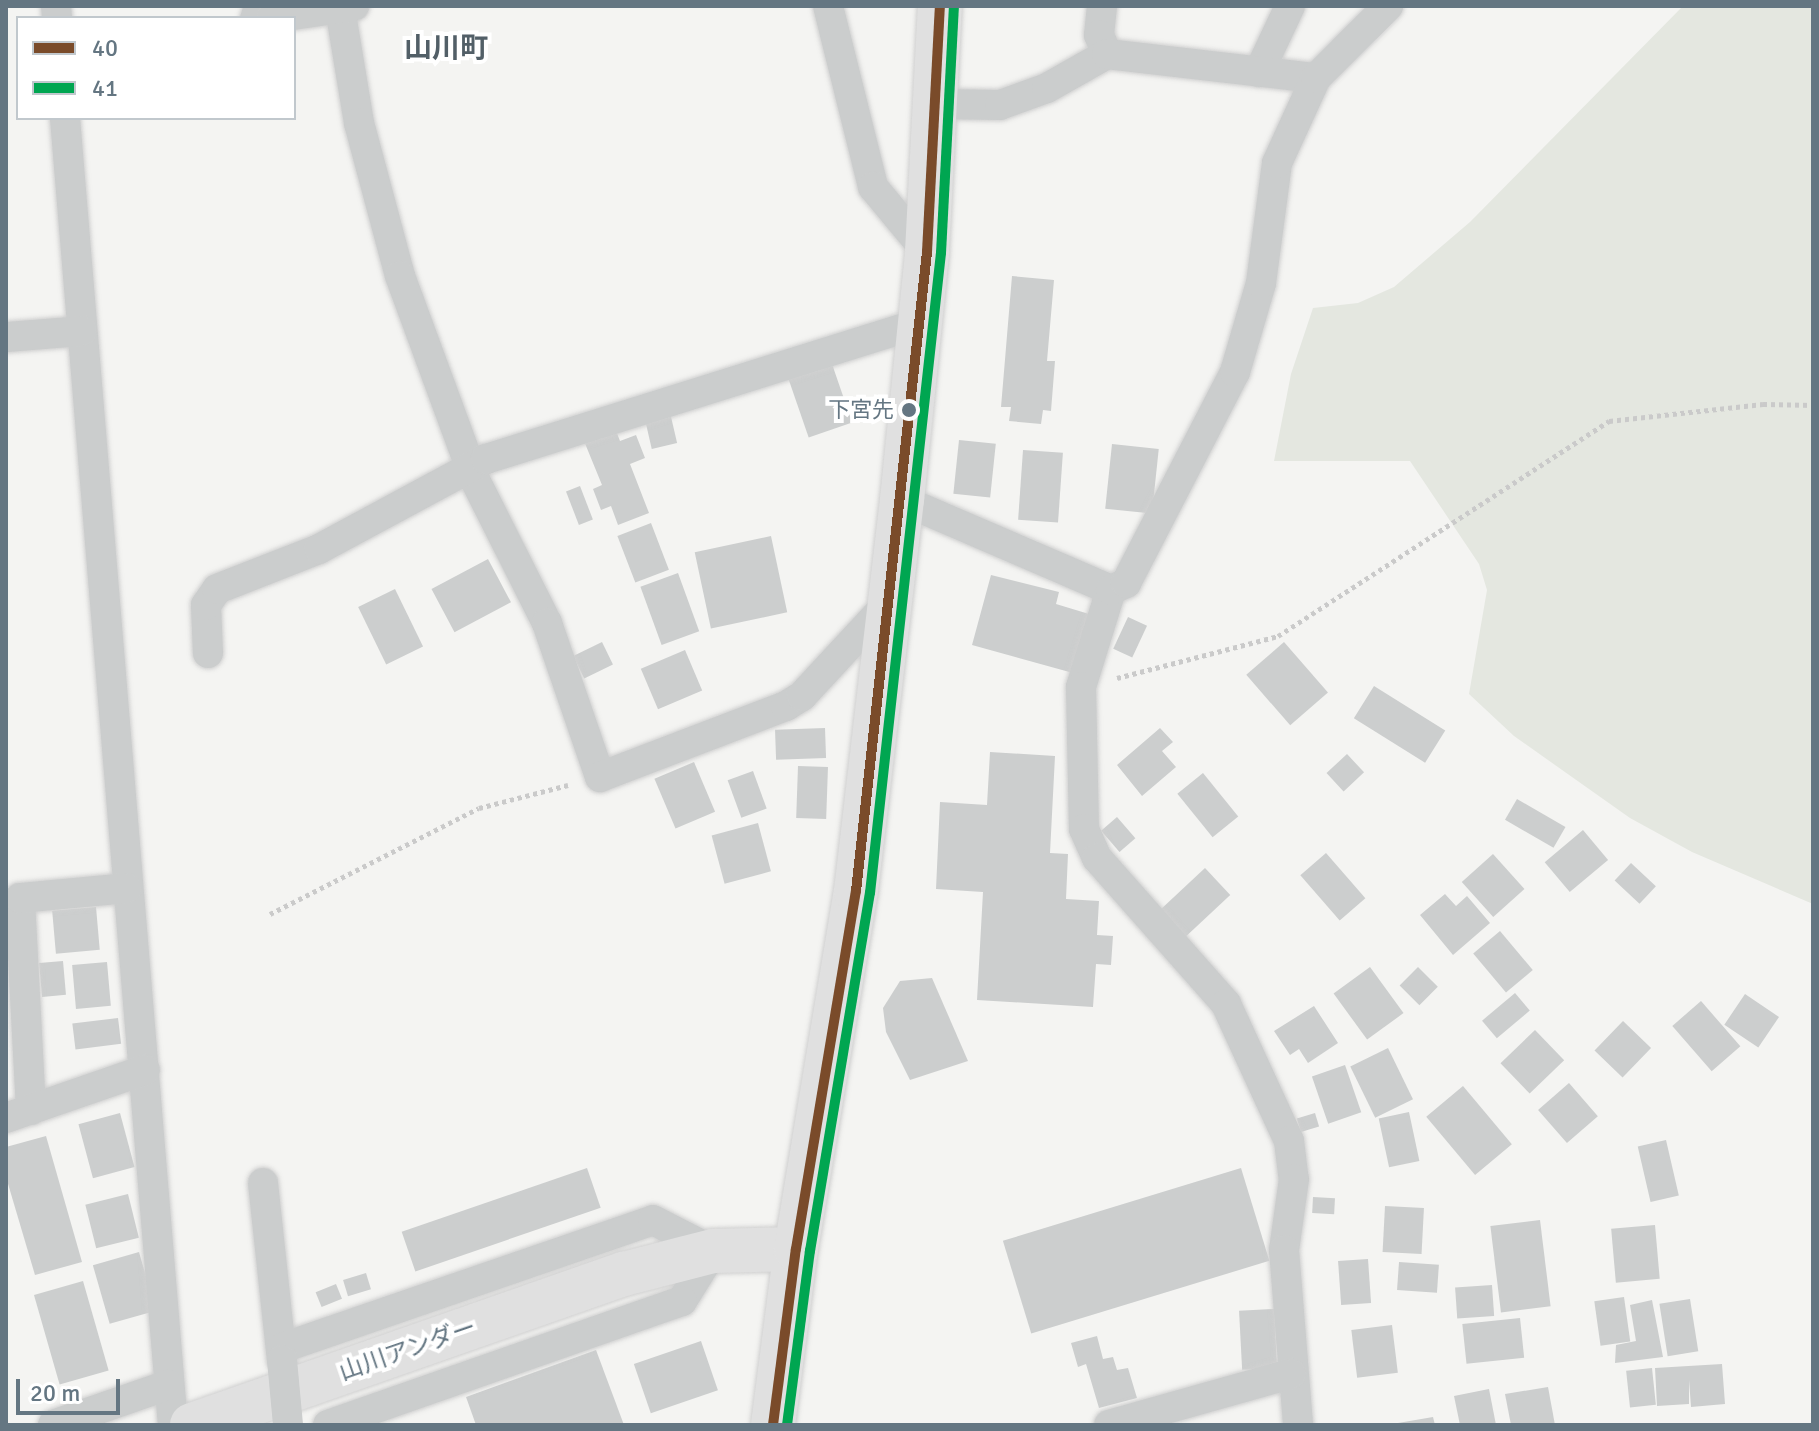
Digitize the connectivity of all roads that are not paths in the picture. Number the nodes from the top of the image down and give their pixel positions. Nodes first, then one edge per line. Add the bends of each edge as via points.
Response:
1 (828, 6) edge
2 (940, 6) edge
3 (1102, 6) edge
4 (1290, 6) edge
5 (1388, 6) edge
6 (347, 7) edge
7 (286, 16) edge
8 (1107, 54) junction
9 (1259, 72) junction
10 (1316, 78) junction
11 (938, 104) junction
12 (65, 120) edge
13 (927, 252) junction
14 (920, 323) junction
15 (82, 331) junction
16 (6, 337) edge
17 (471, 469) junction
18 (902, 500) junction
19 (1111, 590) junction
20 (890, 601) junction
21 (208, 653) dead end
22 (127, 888) junction
23 (145, 1070) junction
24 (19, 1114) edge
25 (263, 1183) dead end
26 (796, 1249) junction
27 (713, 1251) junction
28 (282, 1354) junction
29 (1291, 1374) junction
30 (175, 1408) edge
31 (53, 1425) edge
32 (288, 1425) edge
33 (328, 1425) edge
34 (773, 1425) edge
35 (1109, 1425) edge
36 (1298, 1425) edge

1 - 13 street via 873,187
2 - 11 main road
3 - 8 street via 1099,35
4 - 9 street
5 - 10 street
6 - 7 street
6 - 17 street via 359,123 400,276
8 - 9 street
8 - 11 street via 1047,88 1000,105
9 - 10 street
10 - 19 street via 1277,163 1261,283 1235,372 1126,583
11 - 13 main road
12 - 15 street
13 - 14 main road
14 - 17 street via 486,459
14 - 18 main road
15 - 16 street
15 - 22 street
17 - 20 street via 547,623 600,777 794,701
17 - 21 street via 319,549 217,589 206,605
18 - 19 street
18 - 20 main road
19 - 29 street via 1081,687 1084,829 1097,858 1226,1004 1289,1141 1294,1179 1284,1250
20 - 26 main road via 856,891
22 - 23 street
22 - 24 street via 20,898
23 - 24 street
23 - 30 street
25 - 28 street
26 - 27 main road, 山川アンダー
26 - 34 main road
27 - 28 street via 653,1220
27 - 30 main road, 山川アンダー
27 - 33 street via 682,1301
28 - 32 street, bridge
29 - 35 street
29 - 36 street
30 - 31 street

